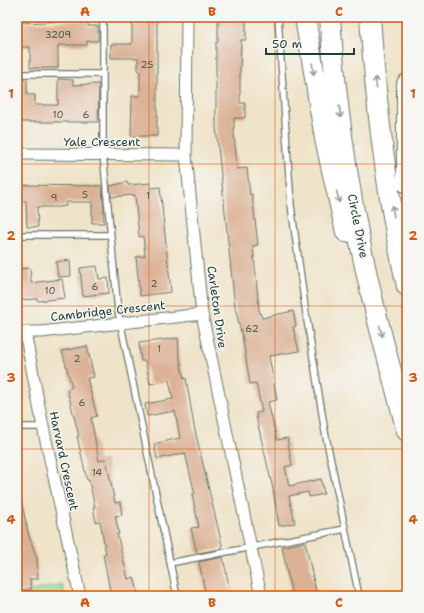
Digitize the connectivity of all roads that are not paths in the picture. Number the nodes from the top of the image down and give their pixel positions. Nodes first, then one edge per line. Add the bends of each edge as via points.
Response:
1 (103, 17) edge
2 (187, 17) edge
3 (278, 17) edge
4 (305, 17) edge
5 (330, 17) edge
6 (370, 17) edge
7 (17, 74) edge
8 (102, 74) junction
9 (407, 84) edge
10 (17, 154) edge
11 (103, 154) junction
12 (186, 155) junction
13 (407, 183) edge
14 (17, 235) edge
15 (111, 235) junction
16 (406, 276) edge
17 (371, 293) junction
18 (202, 314) junction
19 (120, 322) junction
20 (21, 332) edge
21 (17, 426) edge
22 (43, 426) junction
23 (407, 431) edge
24 (345, 529) junction
25 (251, 546) junction
26 (170, 563) junction
27 (80, 596) edge
28 (177, 596) edge
29 (261, 596) edge
30 (359, 596) edge

1 - 8 lane
2 - 12 street, Carleton Drive
3 - 24 lane via 291,205 325,432
4 -> 17 highway via 324,132 343,221 358,278
5 -> 17 highway, Circle Drive via 343,141
16 -> 6 highway via 386,166
7 - 8 lane
8 - 11 lane
9 - 13 highway
10 - 11 street, Yale Crescent
11 - 12 street, Yale Crescent
11 - 15 lane
12 - 18 street, Carleton Drive
14 - 15 lane
15 - 19 lane
17 -> 23 highway, Circle Drive
18 - 19 street, Cambridge Crescent
18 - 25 street, Carleton Drive
19 - 20 street, Cambridge Crescent
19 - 26 lane
20 - 22 street, Harvard Crescent
21 - 22 lane
22 - 27 street, Harvard Crescent
24 - 25 lane
24 - 30 lane
25 - 26 lane
25 - 29 street, Carleton Drive
26 - 28 lane

